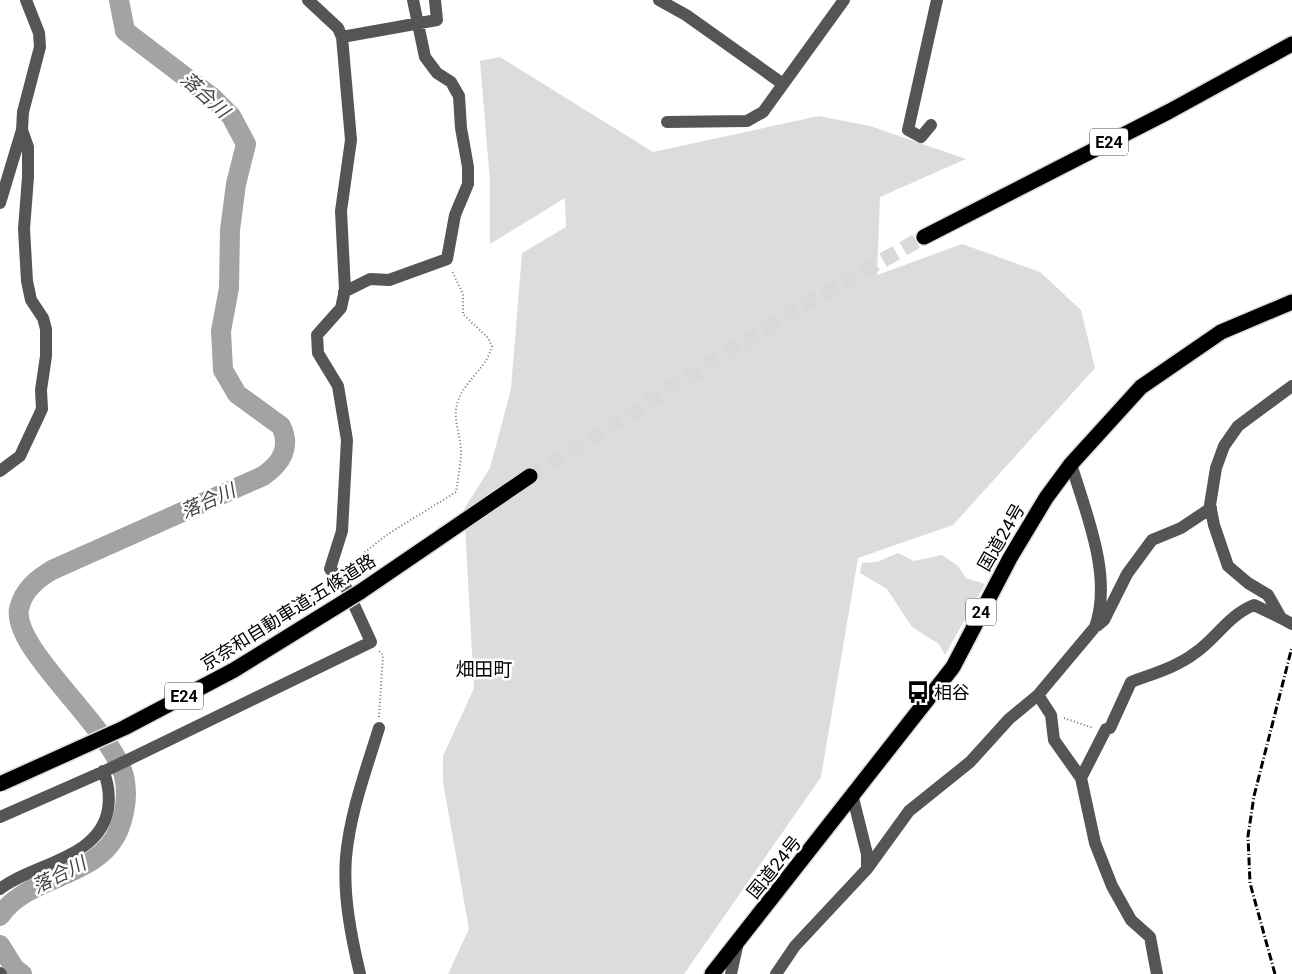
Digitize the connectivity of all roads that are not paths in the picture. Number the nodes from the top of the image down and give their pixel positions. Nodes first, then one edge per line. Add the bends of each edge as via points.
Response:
1 (26, 0) edge
2 (308, 0) edge
3 (413, 0) edge
4 (435, 0) edge
5 (659, 0) edge
6 (844, 0) edge
7 (937, 0) edge
8 (417, 23) junction
9 (342, 37) junction
10 (1292, 44) edge
11 (783, 84) junction
12 (667, 122) dead end
13 (931, 125) dead end
14 (22, 130) junction
15 (0, 203) edge
16 (924, 237) tunnel mouth
17 (344, 292) junction
18 (1292, 302) edge
19 (1292, 386) edge
20 (1071, 464) junction
21 (0, 472) edge
22 (530, 476) tunnel mouth
23 (1211, 508) junction
24 (1286, 621) edge
25 (1095, 627) junction
26 (1038, 695) junction
27 (379, 728) road end
28 (105, 771) junction
29 (1081, 778) junction
30 (0, 784) edge
31 (852, 798) junction
32 (0, 816) edge
33 (868, 869) junction
34 (0, 889) edge
35 (739, 941) junction
36 (360, 974) edge
37 (712, 974) edge
38 (731, 974) edge
39 (776, 974) edge
40 (1157, 974) edge

1 - 14 street via 39,33 40,47 23,112
2 - 9 street via 338,28
3 - 8 street
4 - 8 street via 437,20
5 - 11 street via 686,15
6 - 11 street
7 - 13 street via 908,130 921,138
8 - 9 street
8 - 17 street via 425,56 437,73 451,82 459,96 468,184 455,215 447,259 389,280 370,279
9 - 17 street via 351,140 341,211
10 - 16 highway, E24 via 1170,111
11 - 12 street via 763,112 747,121
14 - 15 street
14 - 21 street via 28,147 24,229 27,281 31,300 46,329 46,356 40,390 42,409 20,456
17 - 28 street via 341,308 317,336 318,353 338,386 347,440 342,531 330,569 342,580 371,642
18 - 20 highway, 国道24号 / 24 via 1221,332 1141,388
19 - 23 street via 1238,426 1224,446 1216,468
20 - 25 street via 1100,565 1100,615
20 - 31 highway, 国道24号 / 24 via 1010,558 953,667
22 - 30 highway, 京奈和自動車道;五條道路 / E24, bridge via 360,592 234,670 124,728
23 - 24 street via 1228,566 1268,595
23 - 25 street via 1181,528 1152,540 1127,574 1104,620
24 - 29 street via 1254,604 1238,612 1195,653 1132,682
25 - 26 street
26 - 29 street via 1051,715 1054,740
26 - 33 street via 1009,719 940,789 922,798 909,811
27 - 36 street via 353,812 346,858 349,927
28 - 32 street
28 - 34 street via 110,797 107,817 96,836 75,851 27,872
29 - 40 street via 1098,851 1131,920 1150,938
31 - 33 street
31 - 35 highway, 国道24号 / 24
33 - 39 street via 795,946
35 - 37 highway, 国道24号 / 24
35 - 38 street

